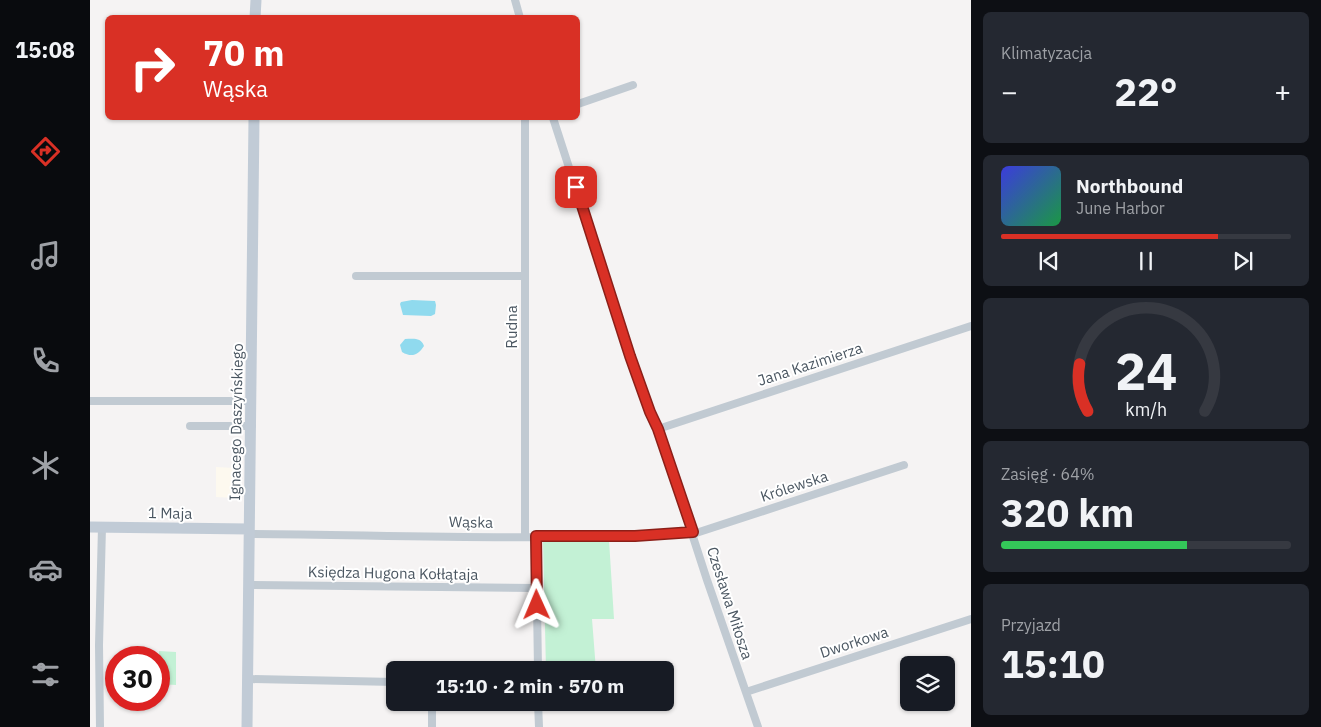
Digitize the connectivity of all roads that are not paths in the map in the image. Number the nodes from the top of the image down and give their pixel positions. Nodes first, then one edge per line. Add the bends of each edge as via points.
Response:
1 (256, 0) edge
2 (515, 0) edge
3 (256, 15) edge
4 (519, 15) edge
5 (633, 84) dead end
6 (580, 103) edge
7 (254, 120) edge
8 (525, 120) edge
9 (554, 120) edge
10 (356, 276) dead end
11 (525, 276) junction
12 (971, 326) edge
13 (90, 401) edge
14 (252, 401) junction
15 (190, 426) dead end
16 (252, 426) junction
17 (658, 429) junction
18 (904, 465) dead end
19 (96, 527) edge
20 (249, 531) junction
21 (693, 533) junction
22 (525, 536) junction
23 (536, 536) junction
24 (248, 586) junction
25 (537, 588) junction
26 (971, 619) edge
27 (538, 661) edge
28 (248, 679) junction
29 (386, 682) edge
30 (746, 692) junction
31 (432, 711) edge
32 (538, 711) edge
33 (100, 727) edge
34 (247, 727) edge
35 (432, 727) edge
36 (539, 727) edge
37 (758, 727) edge

1 - 3 street
2 - 4 street
5 - 6 street
7 - 14 street, Ignacego Daszyńskiego
8 - 11 street, Rudna
9 - 17 street, Czesława Miłosza via 633,365
10 - 11 street
11 - 22 street, Rudna
12 - 17 street, Jana Kazimierza
13 - 14 street
14 - 16 street, Ignacego Daszyńskiego
15 - 16 street
16 - 20 street, Ignacego Daszyńskiego
17 - 21 street, Czesława Miłosza
18 - 21 street, Królewska
19 - 20 street, 1 Maja
19 - 33 street via 101,586
20 - 22 street, Wąska
20 - 24 street, Ignacego Daszyńskiego
21 - 23 street, Wąska
21 - 30 street, Czesława Miłosza
22 - 23 street, Wąska
23 - 25 street
24 - 25 street, Księdza Hugona Kołłątaja
24 - 28 street, Ignacego Daszyńskiego
25 - 27 street
26 - 30 street, Dworkowa
28 - 29 street
28 - 34 street, Ignacego Daszyńskiego
30 - 37 street, Czesława Miłosza
31 - 35 street
32 - 36 street

